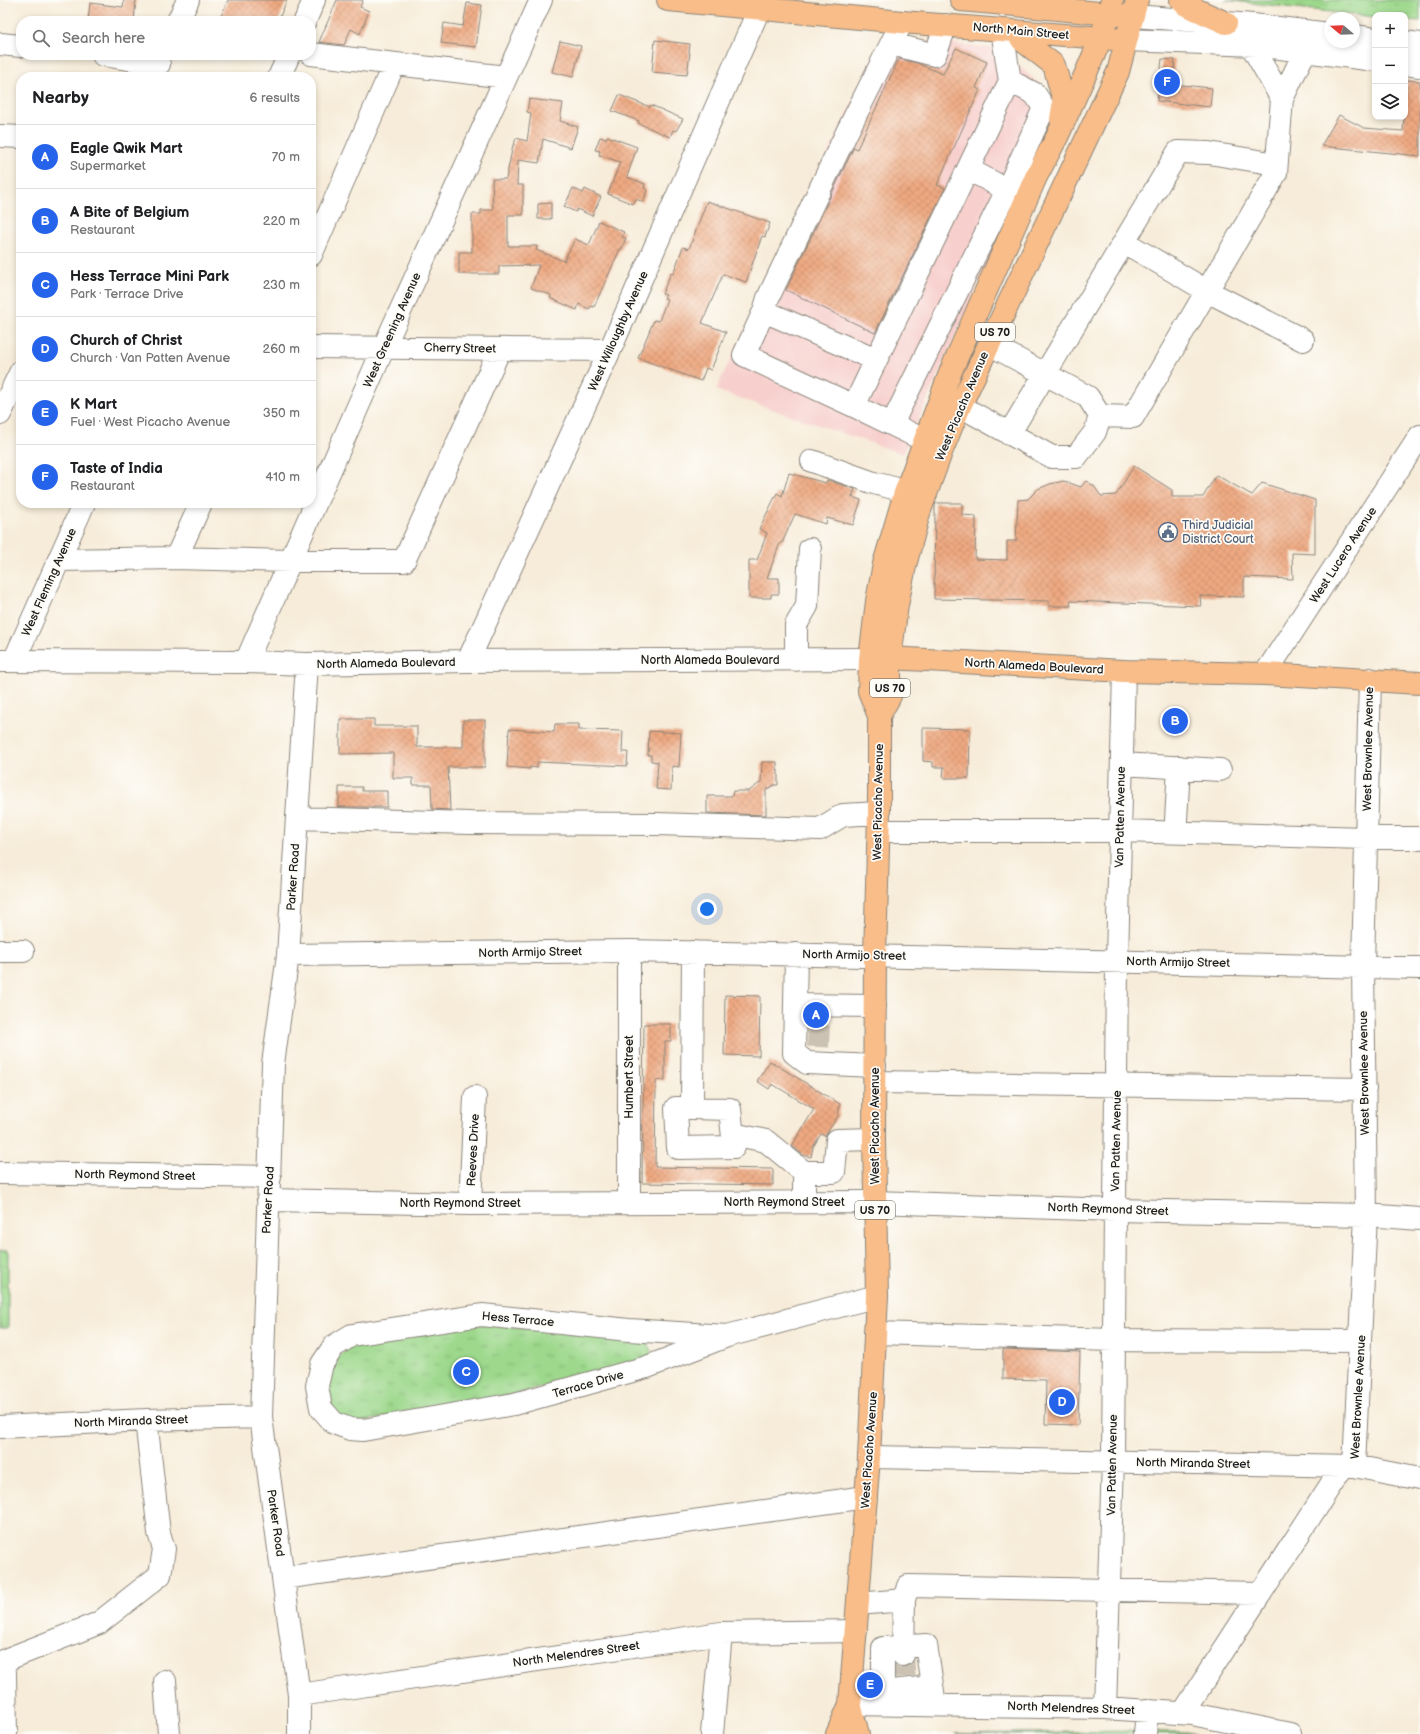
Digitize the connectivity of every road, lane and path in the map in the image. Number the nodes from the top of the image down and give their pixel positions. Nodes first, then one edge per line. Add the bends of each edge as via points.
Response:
1 (188, 0) edge
2 (314, 0) edge
3 (541, 0) edge
4 (668, 0) edge
5 (961, 0) edge
6 (1181, 0) edge
7 (761, 5) edge
8 (1110, 7) edge
9 (1135, 8) edge
10 (180, 16) edge
11 (307, 16) edge
12 (902, 22) junction
13 (1226, 23) junction
14 (946, 25) junction
15 (1009, 30) junction
16 (1324, 33) edge
17 (1360, 37) edge
18 (1101, 38) junction
19 (1372, 39) edge
20 (1126, 40) junction
21 (1408, 42) edge
22 (0, 44) edge
23 (892, 44) junction
24 (1420, 44) edge
25 (1251, 45) junction
26 (16, 46) edge
27 (1305, 51) junction
28 (316, 55) edge
29 (130, 60) edge
30 (287, 60) edge
31 (1372, 60) edge
32 (394, 64) junction
33 (1408, 64) edge
34 (158, 65) edge
35 (1420, 66) edge
36 (281, 72) edge
37 (506, 77) junction
38 (1010, 81) junction
39 (1282, 99) junction
40 (0, 136) edge
41 (16, 137) edge
42 (1057, 137) junction
43 (1276, 164) junction
44 (968, 169) junction
45 (1007, 190) junction
46 (1027, 199) junction
47 (1124, 242) junction
48 (316, 243) edge
49 (1207, 291) junction
50 (764, 311) junction
51 (1303, 340) dead end
52 (989, 344) junction
53 (316, 347) edge
54 (384, 347) junction
55 (500, 348) junction
56 (610, 350) junction
57 (876, 360) junction
58 (1044, 374) junction
59 (16, 381) edge
60 (854, 406) junction
61 (960, 406) junction
62 (0, 414) edge
63 (1100, 416) junction
64 (892, 424) junction
65 (1009, 434) junction
66 (1420, 436) edge
67 (924, 440) junction
68 (812, 461) dead end
69 (905, 491) junction
70 (316, 503) edge
71 (82, 508) edge
72 (199, 508) edge
73 (314, 508) edge
74 (810, 549) dead end
75 (176, 558) junction
76 (59, 560) junction
77 (291, 561) junction
78 (880, 659) junction
79 (796, 660) junction
80 (7, 661) edge
81 (468, 661) junction
82 (246, 662) junction
83 (307, 664) junction
84 (1124, 671) junction
85 (1265, 674) junction
86 (1370, 679) junction
87 (1420, 683) edge
88 (1122, 764) junction
89 (1179, 767) junction
90 (1220, 770) dead end
91 (297, 818) junction
92 (1176, 820) dead end
93 (879, 822) junction
94 (1120, 831) junction
95 (1366, 838) junction
96 (1420, 838) edge
97 (0, 951) edge
98 (23, 951) dead end
99 (629, 951) junction
100 (693, 952) junction
101 (796, 954) junction
102 (288, 955) junction
103 (875, 956) junction
104 (1117, 961) junction
105 (1363, 966) junction
106 (1420, 968) edge
107 (795, 1005) junction
108 (875, 1006) junction
109 (875, 1074) junction
110 (1116, 1086) junction
111 (1365, 1089) junction
112 (475, 1096) dead end
113 (692, 1108) junction
114 (733, 1134) junction
115 (874, 1139) junction
116 (804, 1172) junction
117 (0, 1173) edge
118 (270, 1177) junction
119 (268, 1200) junction
120 (629, 1202) junction
121 (804, 1202) junction
122 (874, 1202) junction
123 (470, 1204) junction
124 (1115, 1210) junction
125 (1366, 1215) junction
126 (1420, 1219) edge
127 (877, 1296) junction
128 (875, 1333) junction
129 (727, 1336) junction
130 (1114, 1340) junction
131 (1360, 1341) junction
132 (317, 1386) joint
133 (262, 1417) junction
134 (146, 1420) junction
135 (0, 1427) edge
136 (869, 1457) junction
137 (1113, 1461) junction
138 (1349, 1466) junction
139 (1420, 1480) edge
140 (866, 1497) junction
141 (283, 1578) junction
142 (1109, 1590) junction
143 (1261, 1593) junction
144 (904, 1600) junction
145 (858, 1604) junction
146 (856, 1631) junction
147 (721, 1633) junction
148 (903, 1651) junction
149 (883, 1664) junction
150 (853, 1666) junction
151 (2, 1668) edge
152 (164, 1681) dead end
153 (906, 1692) junction
154 (298, 1695) junction
155 (933, 1696) junction
156 (850, 1704) junction
157 (1105, 1708) junction
158 (1148, 1710) junction
159 (1183, 1713) junction
160 (6, 1734) edge
161 (169, 1734) edge
162 (299, 1734) edge
163 (712, 1734) edge
164 (837, 1734) edge
165 (858, 1734) edge
166 (1145, 1734) edge
167 (1290, 1734) edge

1 - 10 street
2 - 11 street
3 - 37 street, West Greening Avenue
4 - 7 main road, North Main Street
5 - 8 main road, North Main Street
6 - 13 main road via 1186,5
7 - 12 main road, North Main Street
7 - 56 street, West Willoughby Avenue
8 - 9 main road, North Main Street
8 - 18 main road, West Picacho Avenue
9 - 13 street, North Main Street
9 - 20 main road, West Picacho Avenue / US 70
12 - 14 main road, North Main Street
12 - 23 street
13 - 16 street, North Main Street
14 - 15 main road, North Main Street
14 - 23 street via 935,55
15 - 18 main road, North Main Street
15 - 38 street
15 - 42 main road via 1054,65 1064,101
17 - 19 street
18 - 20 main road, North Main Street
18 - 42 main road, West Picacho Avenue
20 - 25 street, North Main Street
20 - 52 main road, West Picacho Avenue / US 70 via 1118,72
21 - 24 street
22 - 26 street
23 - 50 street via 840,146
25 - 27 street, North Main Street
25 - 39 street
27 - 31 street, North Main Street
27 - 39 street
28 - 32 street
29 - 34 street
30 - 36 street
32 - 37 street
32 - 48 street
33 - 35 street
37 - 54 street, West Greening Avenue
38 - 44 street
38 - 45 street via 1035,94 1044,108
39 - 43 street
40 - 41 street
42 - 46 main road, West Picacho Avenue / US 70
43 - 47 street via 1209,153 1178,152
43 - 49 street via 1276,173
44 - 45 street
44 - 57 street
45 - 46 street
45 - 64 street
46 - 67 main road, West Picacho Avenue / US 70 via 950,373
47 - 49 street
47 - 58 street
49 - 51 street
49 - 63 street via 1133,417
50 - 57 street
50 - 60 street via 744,355
52 - 58 street
52 - 61 main road, West Picacho Avenue / US 70
53 - 54 street, Cherry Street
54 - 55 street, Cherry Street
54 - 70 street, West Greening Avenue
55 - 56 street, Cherry Street
55 - 77 street via 404,560
56 - 81 street, West Willoughby Avenue
57 - 60 street
58 - 63 street via 1088,397
58 - 65 street
59 - 62 street
60 - 64 street
61 - 65 street
61 - 78 main road, West Picacho Avenue / US 70 via 919,513
63 - 65 street via 1095,432 1076,456 1052,457
64 - 67 street
66 - 85 street, West Lucero Avenue
67 - 69 main road, West Picacho Avenue / US 70
68 - 69 street
69 - 78 main road, West Picacho Avenue / US 70 via 884,564 877,601
71 - 76 street, West Fleming Avenue
72 - 75 street
73 - 77 street, West Greening Avenue
74 - 79 street via 807,606 796,625
75 - 76 street
75 - 77 street
76 - 80 street, West Fleming Avenue
77 - 82 street, West Greening Avenue
78 - 79 street, North Alameda Boulevard
78 - 84 main road, North Alameda Boulevard
78 - 93 main road, West Picacho Avenue / US 70 via 890,696 879,716
79 - 81 street, North Alameda Boulevard
80 - 82 street, North Alameda Boulevard
81 - 83 street, North Alameda Boulevard
82 - 83 street, North Alameda Boulevard
83 - 91 street, Parker Road
84 - 85 main road, North Alameda Boulevard
84 - 88 street, Van Patten Avenue
85 - 86 main road, North Alameda Boulevard
86 - 87 main road, North Alameda Boulevard
86 - 95 street, West Brownlee Avenue
88 - 89 street
88 - 94 street, Van Patten Avenue
89 - 90 street
89 - 92 street
91 - 93 street via 820,829 843,815
91 - 102 street, Parker Road
93 - 94 street
93 - 103 main road, West Picacho Avenue / US 70
94 - 95 street
94 - 104 street, Van Patten Avenue
95 - 96 street
95 - 105 street, West Brownlee Avenue
97 - 98 street
99 - 100 street, North Armijo Street
99 - 102 street, North Armijo Street
99 - 120 street, Humbert Street
100 - 101 street, North Armijo Street
100 - 113 street
101 - 103 street, North Armijo Street
101 - 107 street
102 - 118 street, Parker Road via 273,1064
103 - 104 street, North Armijo Street
103 - 108 main road, West Picacho Avenue / US 70
104 - 105 street, North Armijo Street
104 - 110 street, Van Patten Avenue
105 - 106 street, North Armijo Street
105 - 111 street, West Brownlee Avenue
107 - 108 street via 819,1013
107 - 109 street via 794,1054 807,1063 818,1055
108 - 109 main road, West Picacho Avenue / US 70
109 - 110 street
109 - 115 main road, West Picacho Avenue / US 70
110 - 111 street
110 - 124 street, Van Patten Avenue
111 - 125 street, West Brownlee Avenue
112 - 123 street, Reeves Drive
113 - 114 street via 730,1109
113 - 114 street via 676,1108 678,1148 734,1147
114 - 116 street via 766,1141
115 - 116 street via 837,1140 834,1172
115 - 122 main road, West Picacho Avenue / US 70
116 - 121 street
117 - 118 street, North Reymond Street
118 - 119 street, Parker Road
119 - 123 street, North Reymond Street
119 - 133 street, Parker Road
120 - 121 street, North Reymond Street
120 - 123 street, North Reymond Street
121 - 122 street, North Reymond Street
122 - 124 street, North Reymond Street
122 - 127 main road, West Picacho Avenue / US 70
124 - 125 street, North Reymond Street
124 - 130 street, Van Patten Avenue
125 - 126 street, North Reymond Street
125 - 131 street, West Brownlee Avenue
127 - 128 main road, West Picacho Avenue / US 70
127 - 129 street, Terrace Drive
128 - 130 street
128 - 136 main road, West Picacho Avenue / US 70
129 - 132 street, Hess Terrace via 629,1330 482,1315 352,1335 334,1346 322,1364
129 - 132 street, Terrace Drive via 647,1367 514,1404 362,1430 334,1423 321,1408
130 - 131 street
130 - 137 street, Van Patten Avenue
131 - 138 street, West Brownlee Avenue
133 - 134 street, North Miranda Street
133 - 141 street, Parker Road
134 - 135 street, North Miranda Street
134 - 151 street via 159,1533 164,1549 160,1575 99,1623
136 - 137 street, North Miranda Street
136 - 140 main road, West Picacho Avenue / US 70
137 - 138 street, North Miranda Street
137 - 142 street, Van Patten Avenue
138 - 139 street, North Miranda Street
138 - 143 street
140 - 141 street
140 - 145 main road, West Picacho Avenue / US 70
141 - 154 street, Parker Road
142 - 143 street
142 - 144 street via 908,1586
142 - 157 street, Van Patten Avenue
143 - 159 street
144 - 145 street
144 - 148 street
145 - 146 main road, West Picacho Avenue / US 70
146 - 147 street, North Melendres Street
146 - 150 main road, West Picacho Avenue / US 70
147 - 154 street, North Melendres Street
147 - 163 street
148 - 149 street via 883,1648
148 - 155 street via 926,1645
149 - 150 street
149 - 153 street via 883,1688
150 - 156 main road, West Picacho Avenue / US 70
151 - 160 street
152 - 161 street
153 - 155 street, North Melendres Street
153 - 156 street, North Melendres Street
154 - 162 street, Parker Road
155 - 157 street, North Melendres Street
156 - 164 main road, West Picacho Avenue / US 70
156 - 165 main road, West Picacho Avenue / US 70
157 - 158 street, North Melendres Street
158 - 159 street, North Melendres Street
158 - 166 street
159 - 167 street, North Melendres Street

